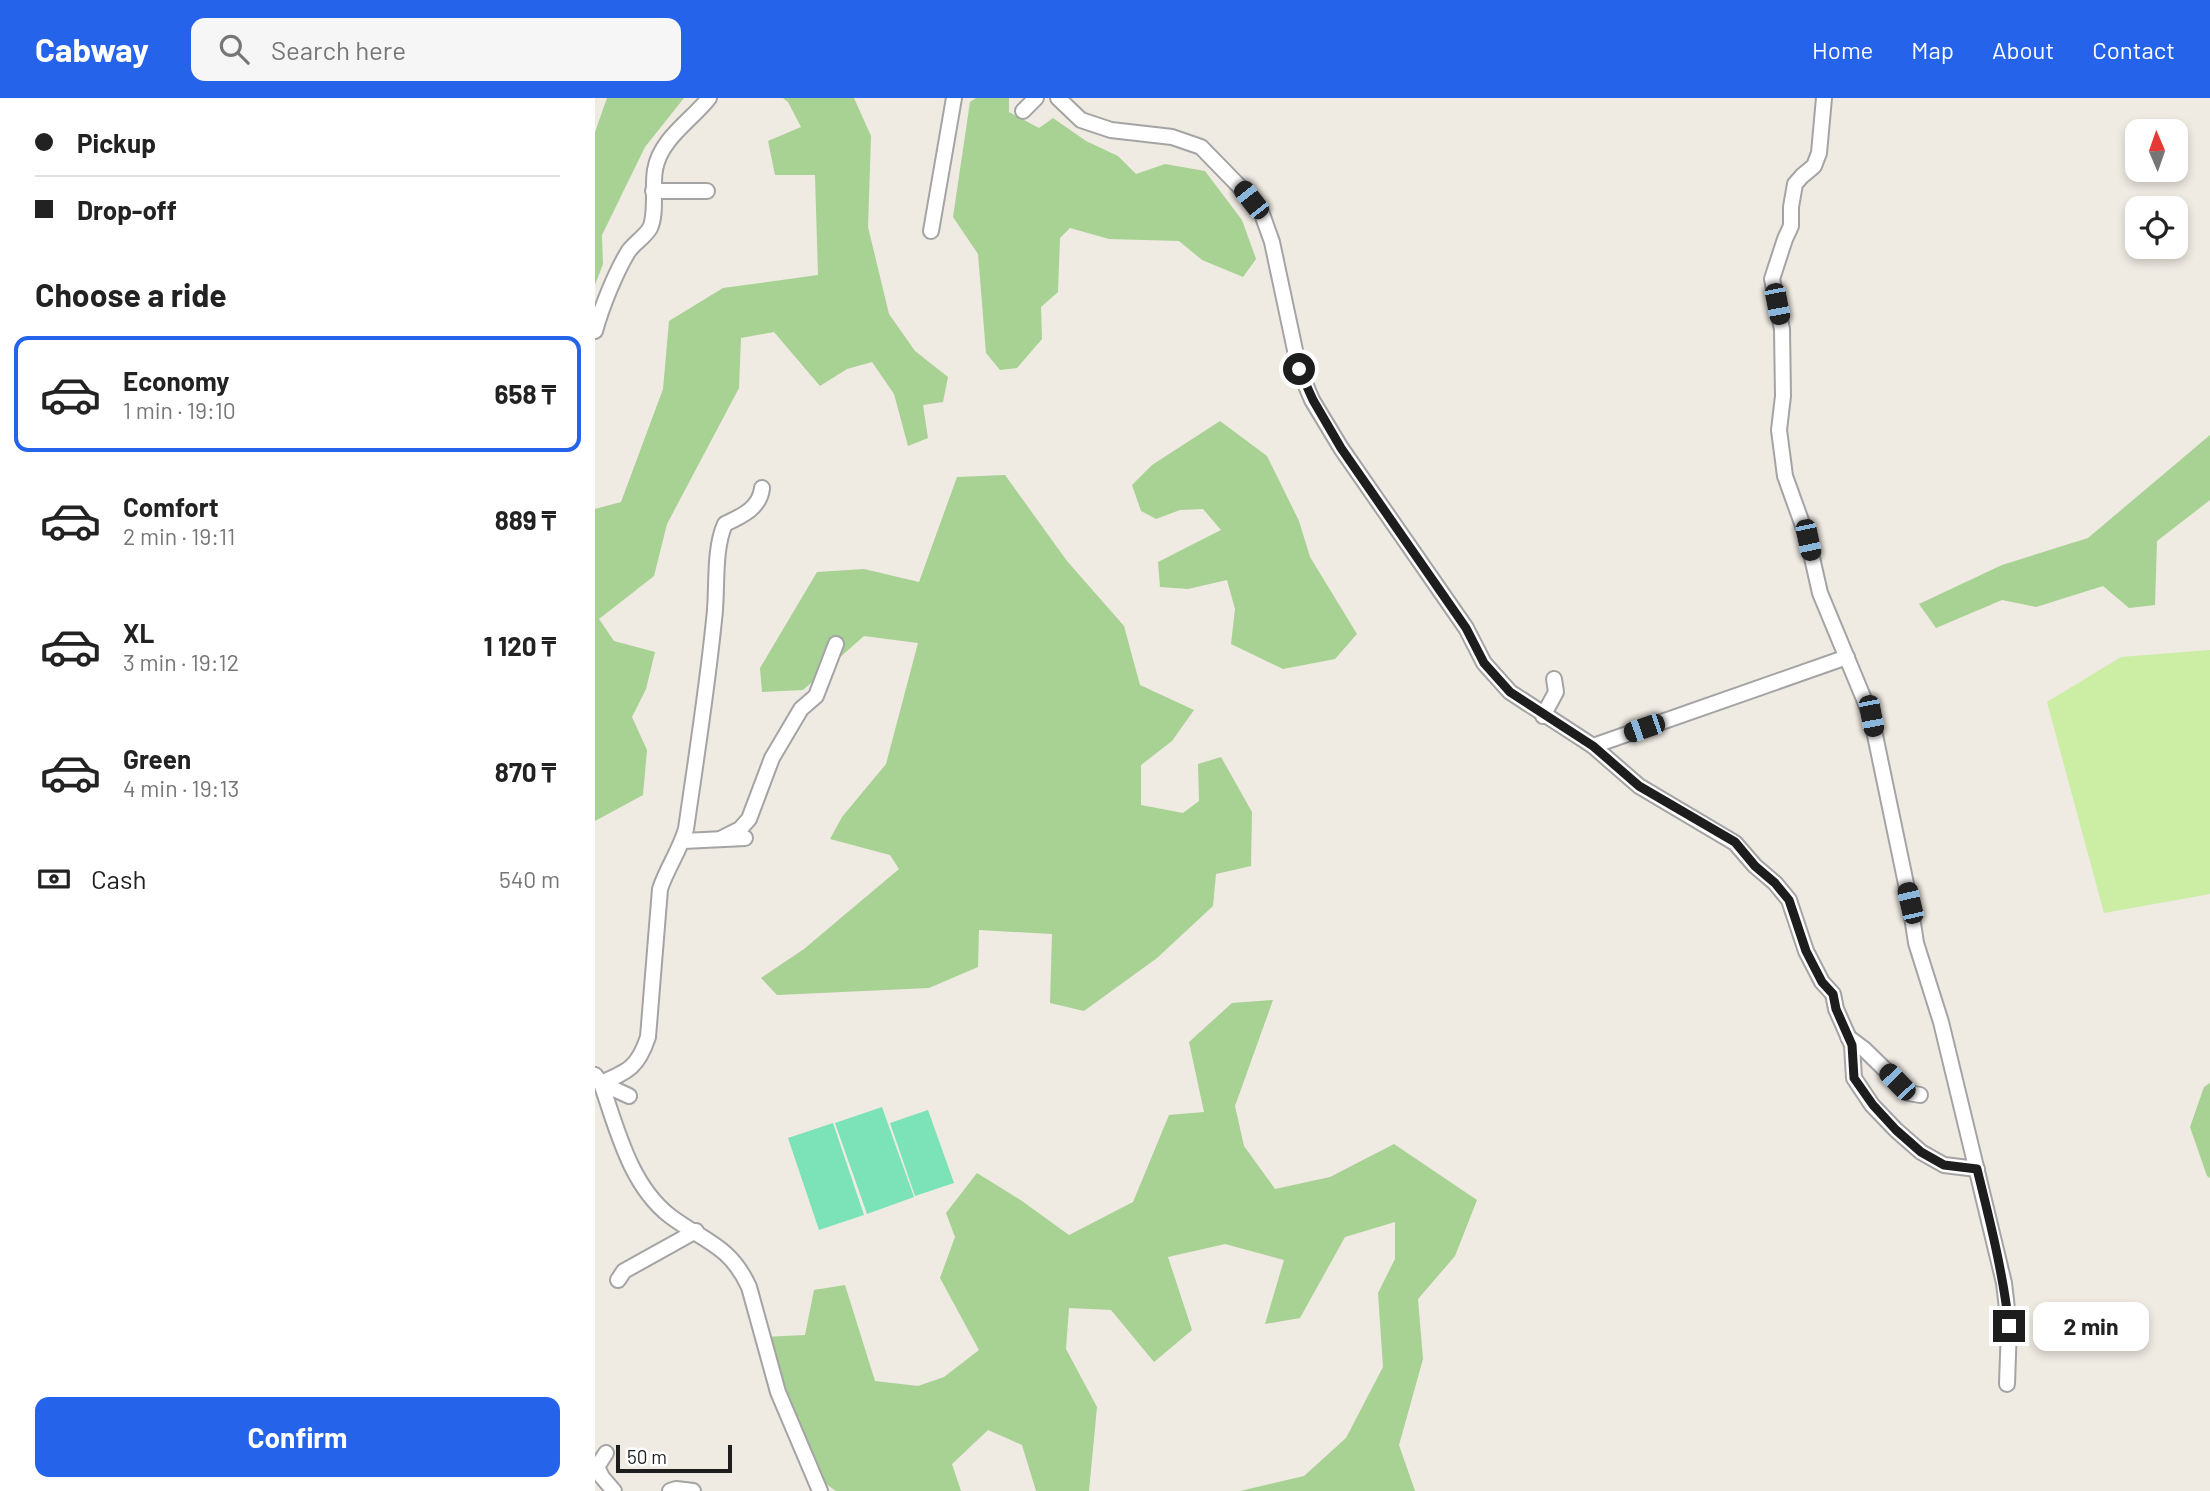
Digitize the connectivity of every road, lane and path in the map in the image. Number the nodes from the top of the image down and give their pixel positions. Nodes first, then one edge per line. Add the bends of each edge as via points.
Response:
1 (709, 98) edge
2 (954, 98) edge
3 (1036, 98) edge
4 (1058, 98) edge
5 (1825, 98) edge
6 (1023, 111) dead end
7 (653, 191) junction
8 (707, 191) dead end
9 (932, 231) dead end
10 (595, 331) edge
11 (762, 488) dead end
12 (836, 644) dead end
13 (1847, 657) junction
14 (1554, 679) dead end
15 (1543, 716) junction
16 (1593, 746) junction
17 (722, 838) junction
18 (744, 838) dead end
19 (683, 841) junction
20 (1848, 1037) junction
21 (598, 1079) edge
22 (1920, 1095) dead end
23 (629, 1096) dead end
24 (1977, 1169) junction
25 (696, 1231) junction
26 (618, 1280) dead end
27 (2007, 1384) dead end
28 (606, 1453) dead end
29 (614, 1491) edge
30 (670, 1491) edge
31 (693, 1491) edge
32 (820, 1491) edge

1 - 7 street via 666,144 655,168
2 - 9 street
3 - 6 street
4 - 15 street via 1081,120 1201,147 1262,214 1299,369 1313,400 1367,488 1466,628 1484,663 1510,692
5 - 13 street via 1819,153 1814,166 1795,184 1791,226 1772,279 1782,329 1779,430 1785,476 1808,540 1820,593
7 - 8 street
7 - 10 street via 649,230 628,252
11 - 19 street via 756,505 725,524 720,539 705,704
12 - 17 street via 816,696 800,709 772,758 749,819
13 - 16 street
13 - 24 street via 1871,716 1916,943 1941,1022
14 - 15 street via 1556,692
15 - 16 street
16 - 20 street via 1639,786 1735,842 1775,883 1789,900 1806,951 1833,994
17 - 18 street
17 - 19 street
19 - 21 street via 660,889 648,1037 642,1056 631,1070
20 - 22 street via 1909,1093
20 - 24 street via 1854,1078 1896,1130 1944,1165
21 - 23 street
21 - 25 street via 646,1192 669,1216
24 - 27 street via 2004,1283 2009,1326
25 - 26 street via 624,1271
25 - 32 street via 728,1255 741,1272 778,1392
28 - 29 street via 597,1467
30 - 31 street

